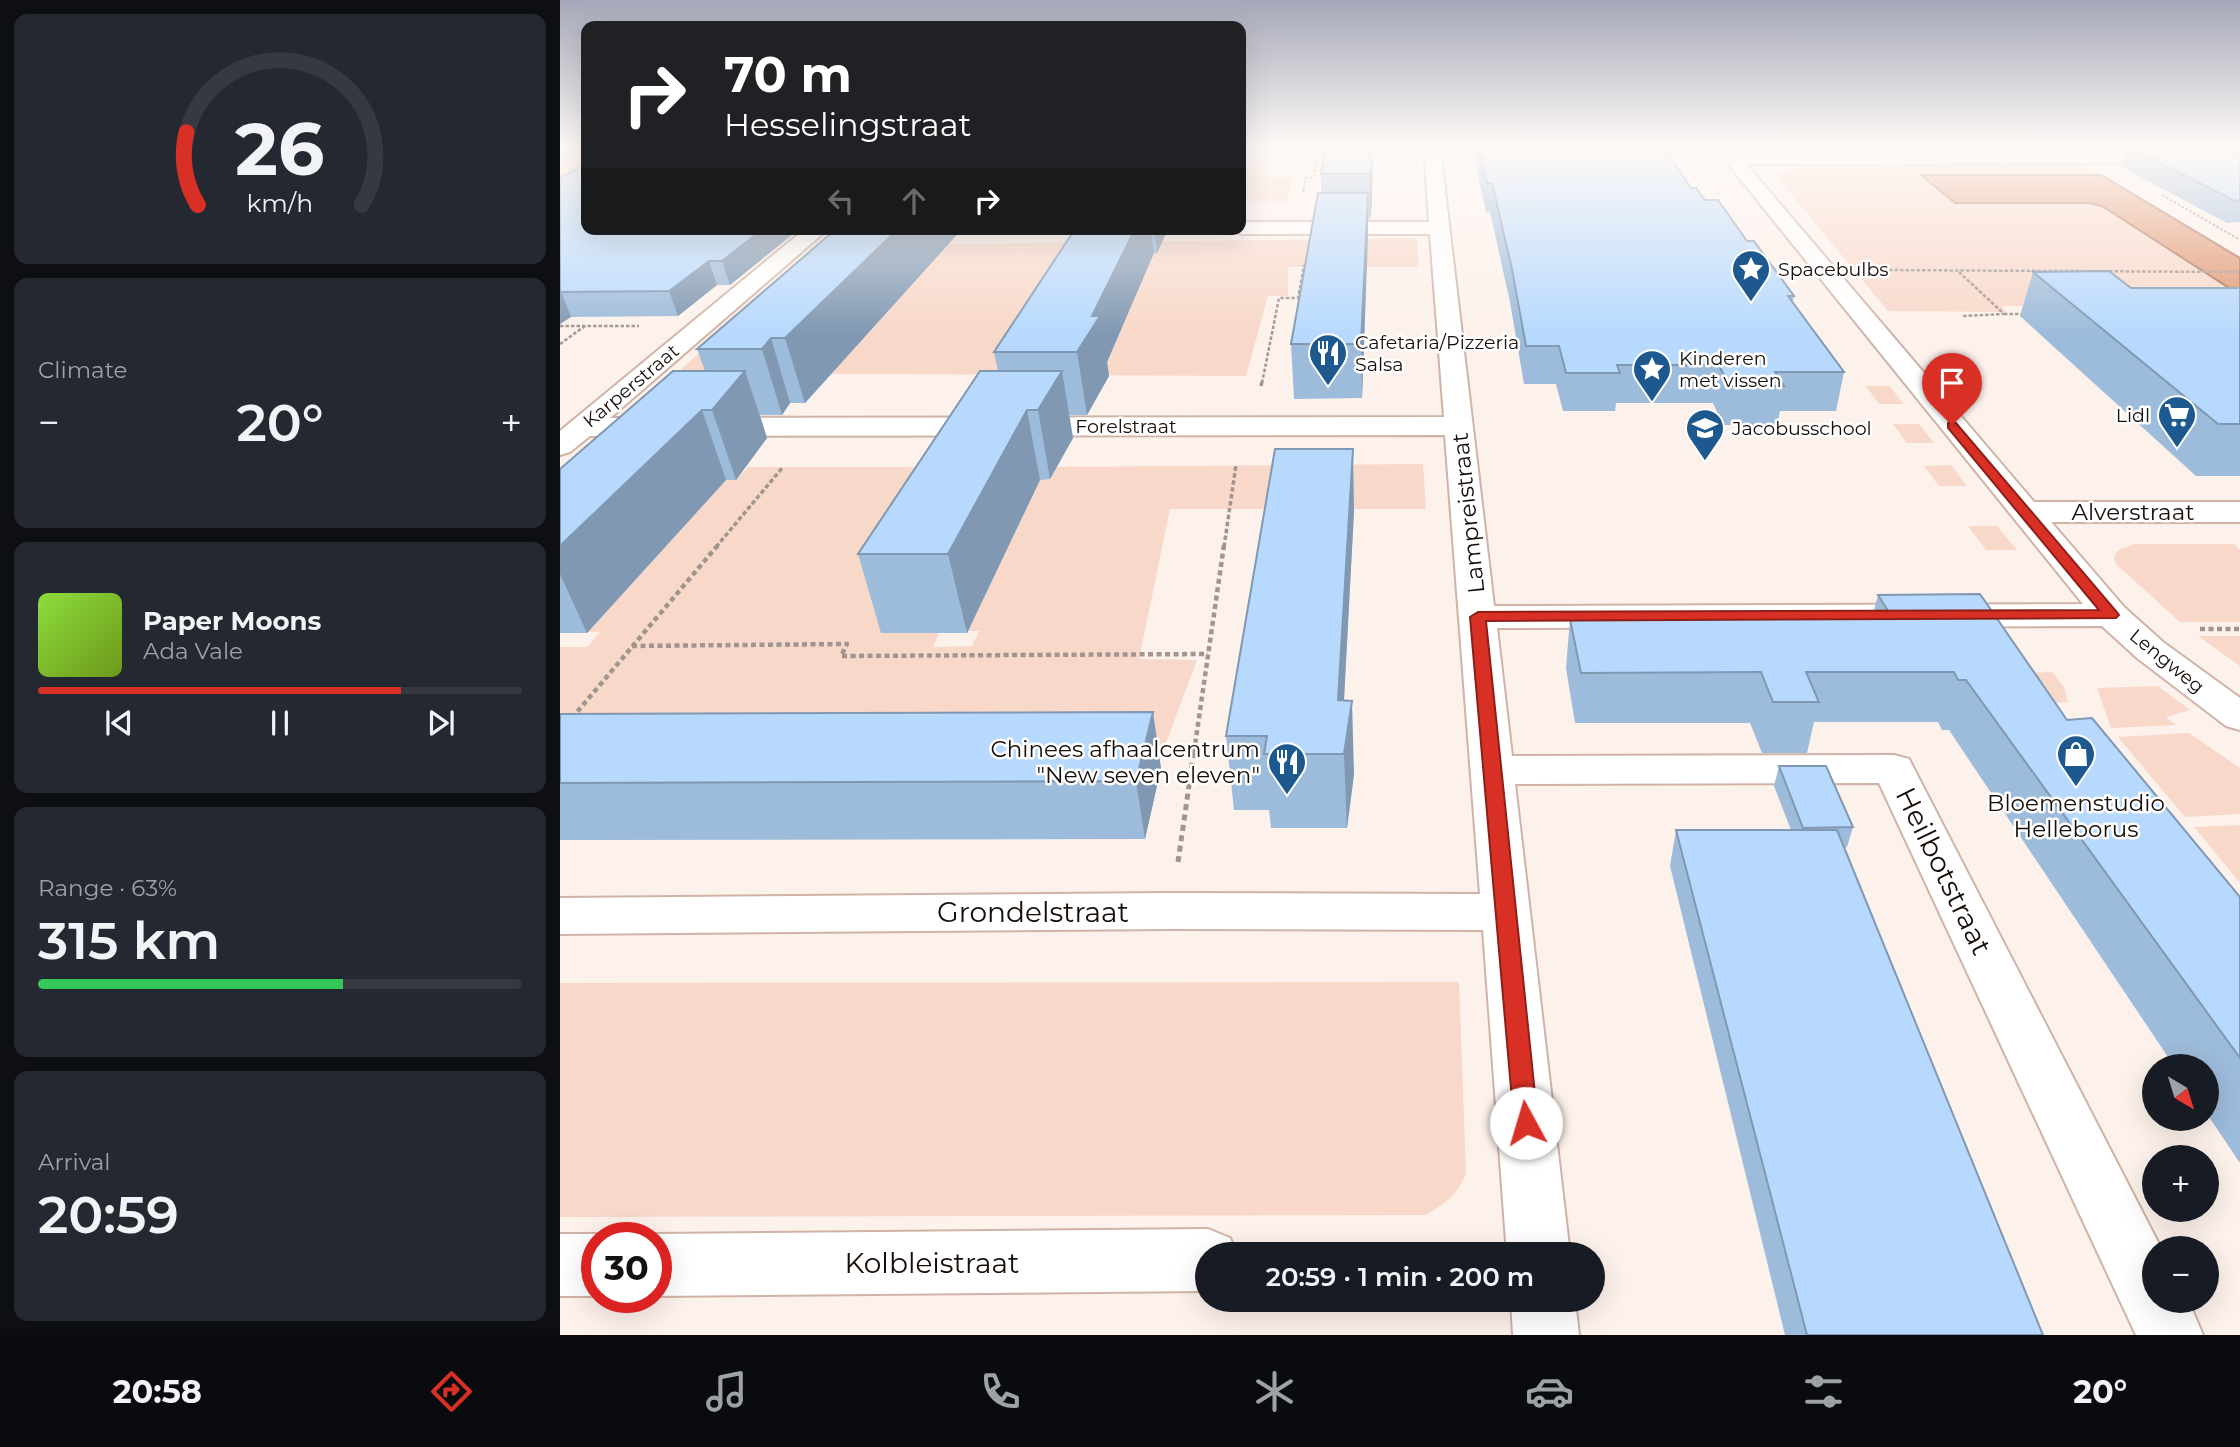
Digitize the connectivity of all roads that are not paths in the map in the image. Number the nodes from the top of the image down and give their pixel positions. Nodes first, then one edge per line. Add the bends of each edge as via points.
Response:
1 (1438, 210) edge
2 (1775, 210) edge
3 (1246, 228) edge
4 (1440, 228) junction
5 (811, 235) edge
6 (1459, 426) junction
7 (582, 427) junction
8 (560, 446) edge
9 (2025, 512) junction
10 (2240, 512) edge
11 (2111, 615) junction
12 (1478, 617) junction
13 (2240, 717) edge
14 (1493, 770) junction
15 (1505, 912) junction
16 (560, 916) edge
17 (1538, 1242) edge
18 (1195, 1260) edge
19 (560, 1265) edge
20 (581, 1265) edge
21 (672, 1265) edge
22 (1544, 1312) edge
23 (1546, 1335) edge
24 (2170, 1335) edge

1 - 4 street, Lampreistraat
2 - 9 street, Lengweg
3 - 4 street
4 - 6 street, Lampreistraat
5 - 7 street, Karperstraat
6 - 7 street, Forelstraat
6 - 12 street, Lampreistraat
7 - 8 street, Karperstraat
9 - 10 street, Alverstraat
9 - 11 street, Lengweg
11 - 12 street
11 - 13 street, Lengweg
12 - 14 street, Lampreistraat
14 - 15 street, Lampreistraat
14 - 24 street, Heilbotstraat via 1895,769
15 - 16 street, Grondelstraat
15 - 17 street, Lampreistraat
18 - 21 street, Kolbleistraat
19 - 20 street
22 - 23 street

